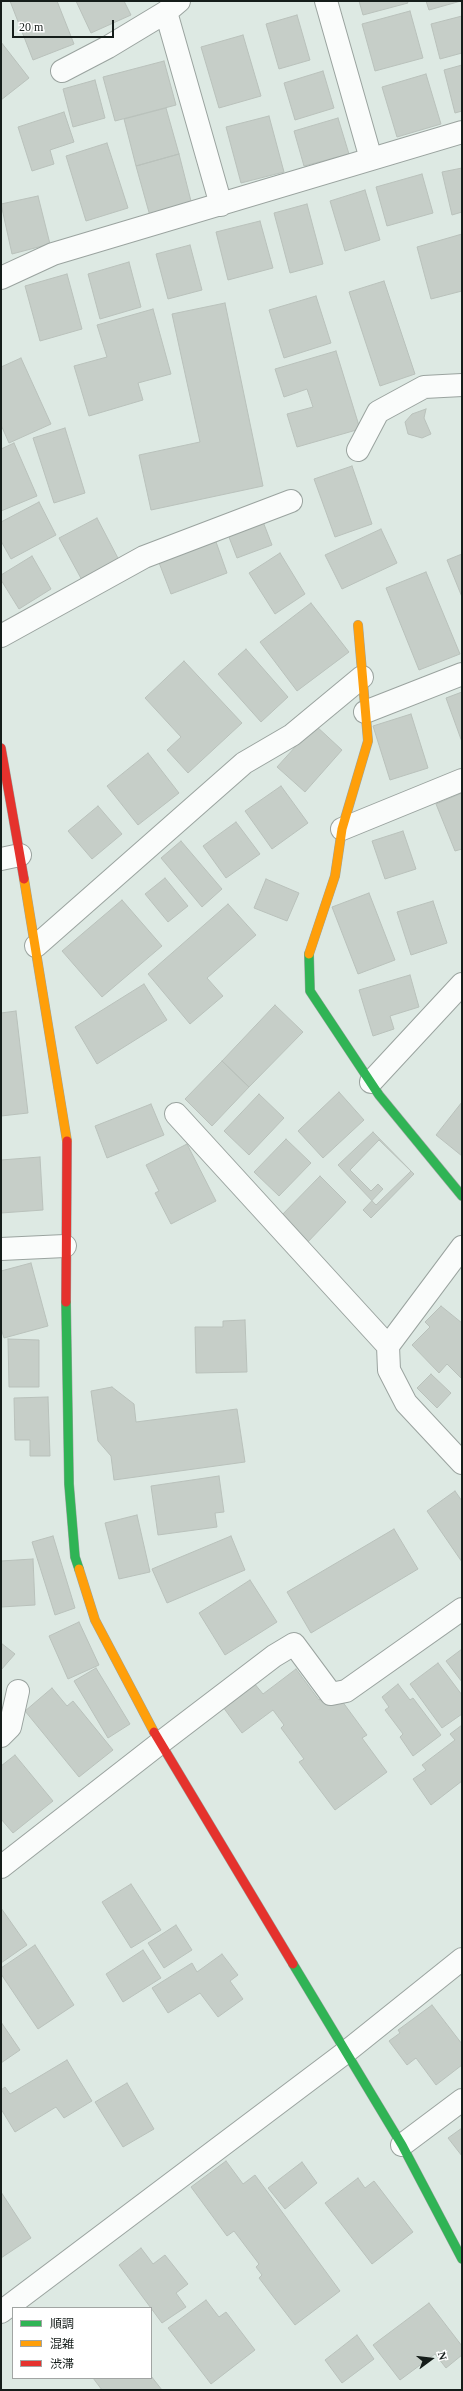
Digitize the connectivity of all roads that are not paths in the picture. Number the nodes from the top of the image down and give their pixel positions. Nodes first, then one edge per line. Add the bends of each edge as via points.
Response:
1 (326, 1) edge
2 (173, 7) edge
3 (62, 71) dead end
4 (462, 132) edge
5 (371, 159) junction
6 (221, 205) junction
7 (1, 278) edge
8 (462, 385) edge
9 (358, 450) dead end
10 (291, 501) dead end
11 (358, 625) dead end
12 (1, 636) edge
13 (462, 674) edge
14 (362, 677) junction
15 (365, 712) junction
16 (1, 748) edge
17 (462, 780) edge
18 (342, 829) junction
19 (11, 857) edge
20 (36, 946) junction
21 (462, 984) edge
22 (371, 1082) junction
23 (176, 1114) dead end
24 (462, 1196) edge
25 (65, 1246) junction
26 (462, 1247) edge
27 (1, 1249) edge
28 (388, 1346) junction
29 (462, 1463) edge
30 (462, 1609) edge
31 (18, 1691) dead end
32 (1, 1736) edge
33 (160, 1743) junction
34 (3, 1861) edge
35 (462, 1959) edge
36 (346, 2052) junction
37 (462, 2100) edge
38 (402, 2144) junction
39 (462, 2259) edge
40 (1, 2312) edge

1 - 5 street
2 - 3 street via 108,47
2 - 6 street
4 - 5 street
5 - 6 street
6 - 7 street via 53,254
8 - 9 street via 424,387 378,412
10 - 12 street via 144,557
11 - 14 street
13 - 15 street
14 - 15 street
14 - 20 street via 292,735 244,763
15 - 18 street via 368,741
16 - 19 street
17 - 18 street
18 - 22 street via 335,876 308,956 310,991
19 - 20 street
20 - 25 street via 67,1142
21 - 22 street
22 - 24 street
23 - 28 street
25 - 27 street
25 - 33 street via 69,1484 76,1558 95,1620
26 - 28 street
28 - 29 street via 389,1370 406,1403
30 - 33 street via 346,1691 331,1694 294,1644 274,1656
31 - 32 street via 10,1727
33 - 34 street
33 - 36 street
35 - 36 street
36 - 38 street
36 - 40 street
37 - 38 street
38 - 39 street

